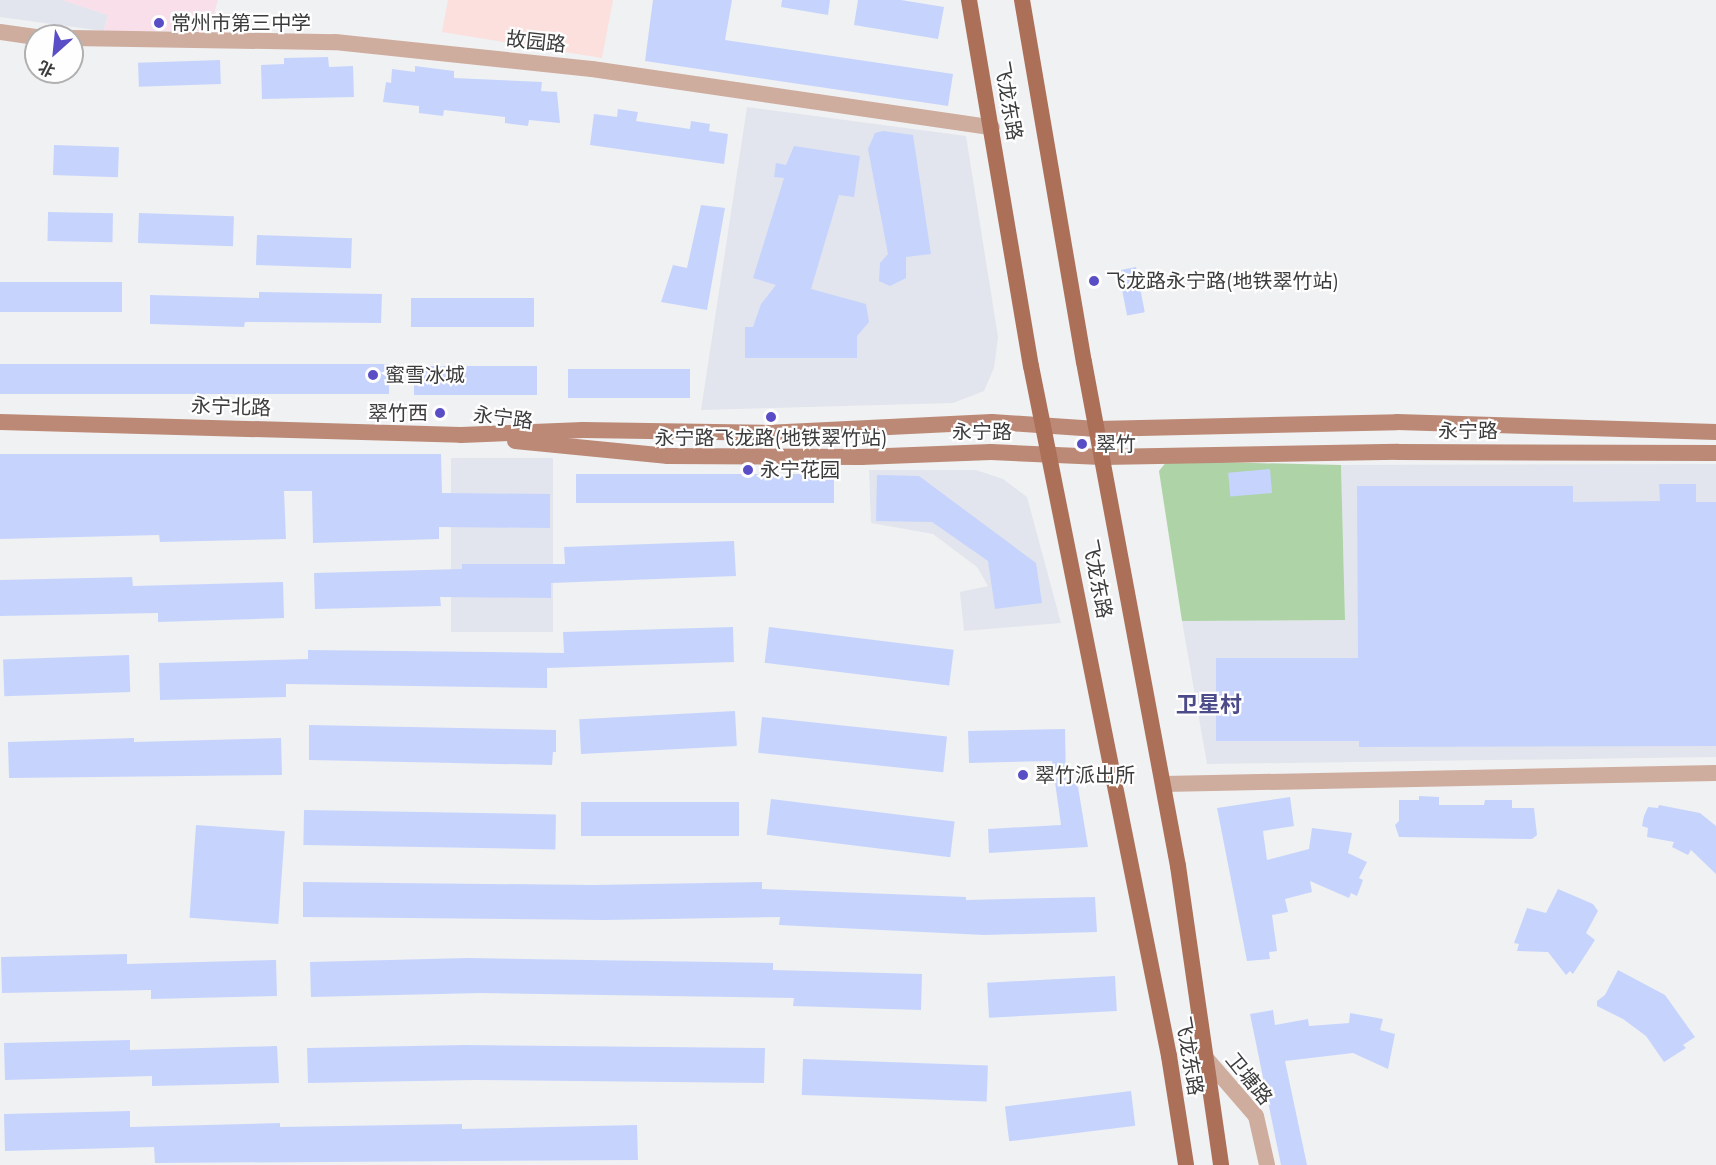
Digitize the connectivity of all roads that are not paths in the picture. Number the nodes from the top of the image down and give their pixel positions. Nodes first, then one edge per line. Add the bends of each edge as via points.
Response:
1 (969, 0) edge
2 (1022, 0) edge
3 (0, 32) edge
4 (24, 35) edge
5 (84, 38) edge
6 (992, 128) junction
7 (0, 422) edge
8 (1045, 425) junction
9 (1097, 429) junction
10 (1716, 432) edge
11 (461, 435) junction
12 (1716, 453) edge
13 (1052, 454) junction
14 (1102, 457) junction
15 (1716, 773) edge
16 (1164, 784) junction
17 (1204, 1056) junction
18 (1186, 1165) edge
19 (1221, 1165) edge
20 (1267, 1165) edge

1 - 6 main road, 飞龙东路
2 - 9 main road, 飞龙东路
3 - 4 street
5 - 6 street, 故园路 via 335,42 592,69
6 - 8 main road, 飞龙东路
7 - 11 main road, 永宁北路
8 - 9 main road, 永宁路
8 - 11 main road, 永宁路 via 992,422 766,433 583,430
8 - 13 main road, 飞龙东路
9 - 10 main road, 永宁路 via 1398,422
9 - 14 main road, 飞龙东路
11 - 13 main road, 永宁路 via 668,456
12 - 14 main road, 永宁路 via 1398,452
13 - 14 main road, 永宁路
13 - 18 main road, 飞龙东路 via 1167,1045
14 - 16 main road, 飞龙东路
15 - 16 street
16 - 17 main road, 飞龙东路
17 - 19 main road, 飞龙东路
17 - 20 street, 卫塘路 via 1256,1116

